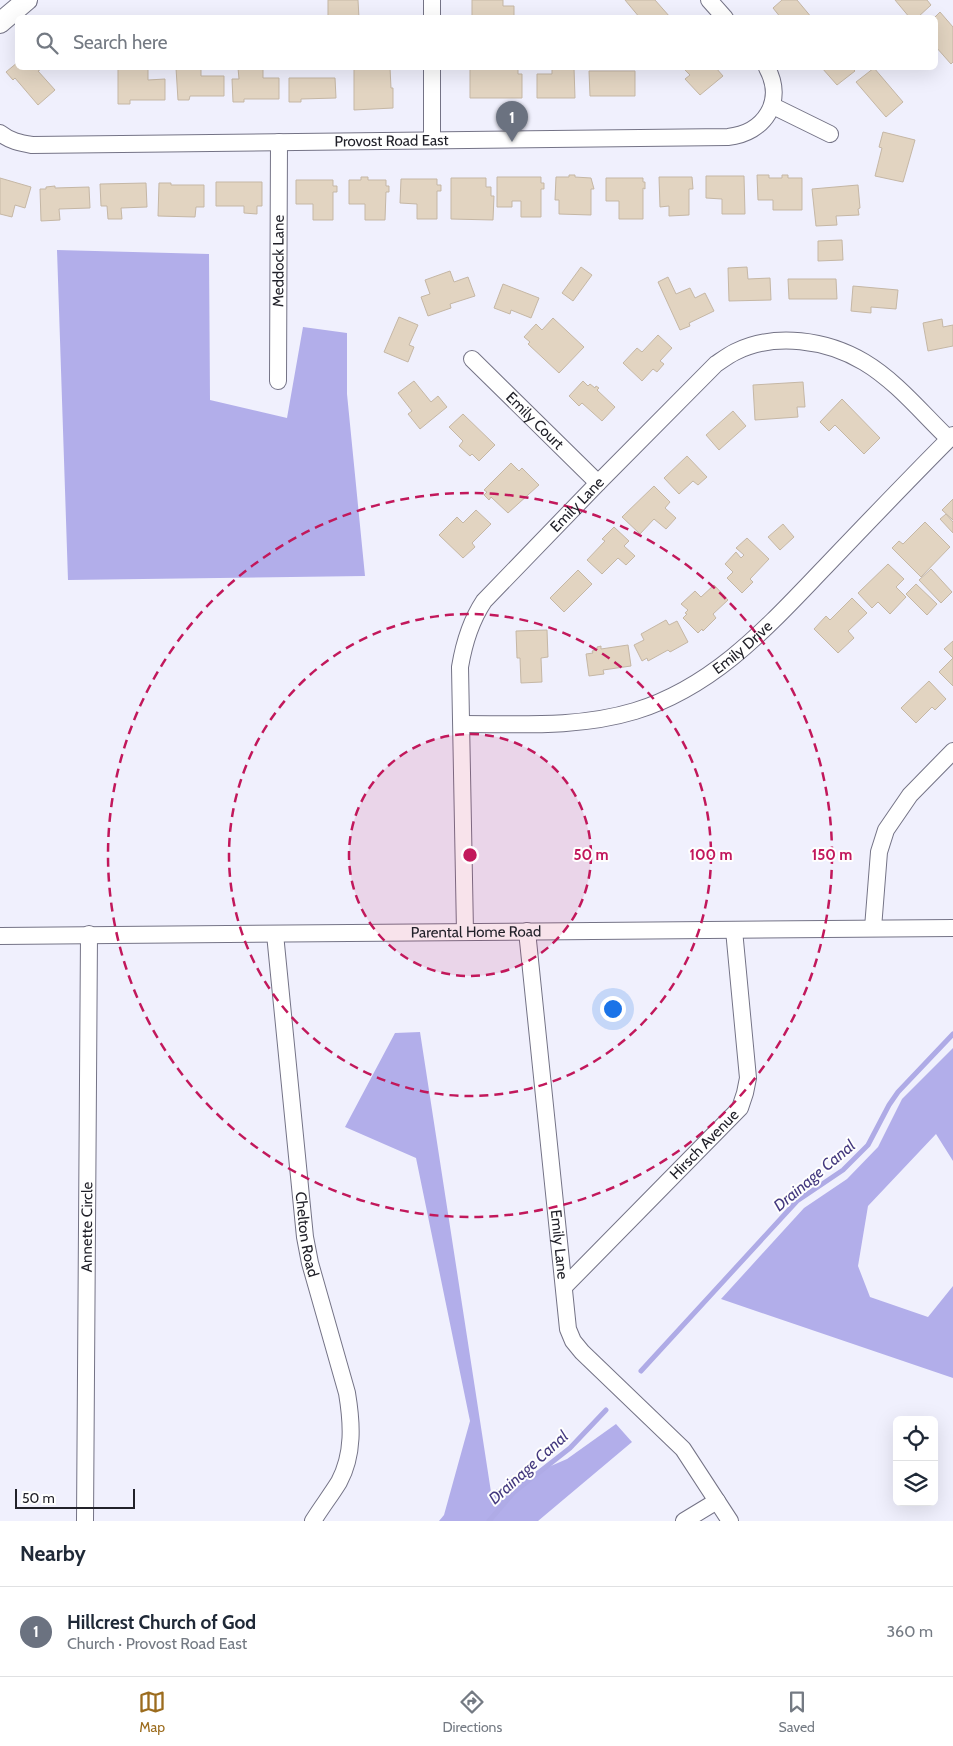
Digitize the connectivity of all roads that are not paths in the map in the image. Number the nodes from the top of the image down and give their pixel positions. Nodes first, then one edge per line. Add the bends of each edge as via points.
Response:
1 (27, 0) edge
2 (432, 0) edge
3 (709, 0) edge
4 (432, 15) edge
5 (722, 15) edge
6 (0, 23) edge
7 (432, 70) edge
8 (768, 70) edge
9 (772, 106) junction
10 (0, 133) edge
11 (830, 134) dead end
12 (432, 140) junction
13 (279, 142) junction
14 (472, 359) dead end
15 (278, 381) dead end
16 (951, 437) edge
17 (598, 483) junction
18 (462, 724) junction
19 (953, 751) edge
20 (873, 928) junction
21 (953, 928) edge
22 (734, 930) junction
23 (527, 931) junction
24 (464, 932) junction
25 (89, 934) junction
26 (275, 934) junction
27 (0, 936) edge
28 (564, 1287) junction
29 (717, 1501) junction
30 (85, 1521) edge
31 (313, 1521) edge
32 (684, 1521) edge
33 (730, 1521) edge

1 - 6 main road
2 - 4 street
3 - 5 street
7 - 12 street
8 - 9 street via 774,90
9 - 11 street
9 - 12 street, Provost Road East via 755,128 728,137
10 - 13 street, Provost Road East via 7,139 32,145
12 - 13 street, Provost Road East
13 - 15 street, Meddock Lane
14 - 17 street, Emily Court
16 - 17 street, Emily Lane via 865,362 823,345 779,340 736,351 716,364
16 - 18 street, Emily Drive via 761,632 730,660 690,688 644,708 602,719 565,723
17 - 18 street, Emily Lane via 495,589 476,614 468,630 460,667
18 - 24 street, Emily Lane
19 - 20 street via 910,795 886,830 878,852
20 - 21 street, Parental Home Road
20 - 22 street, Parental Home Road
22 - 23 street, Parental Home Road
22 - 28 street, Hirsch Avenue via 748,1078 740,1108
23 - 24 street, Parental Home Road
23 - 28 street, Emily Lane
24 - 26 street, Parental Home Road
25 - 26 street, Parental Home Road
25 - 27 street, Parental Home Road
25 - 30 street, Annette Circle
26 - 31 street, Chelton Road via 305,1237 350,1414 348,1456 340,1480
28 - 29 street, Emily Lane via 568,1329 573,1341 684,1449
29 - 32 street
29 - 33 street, Emily Lane

